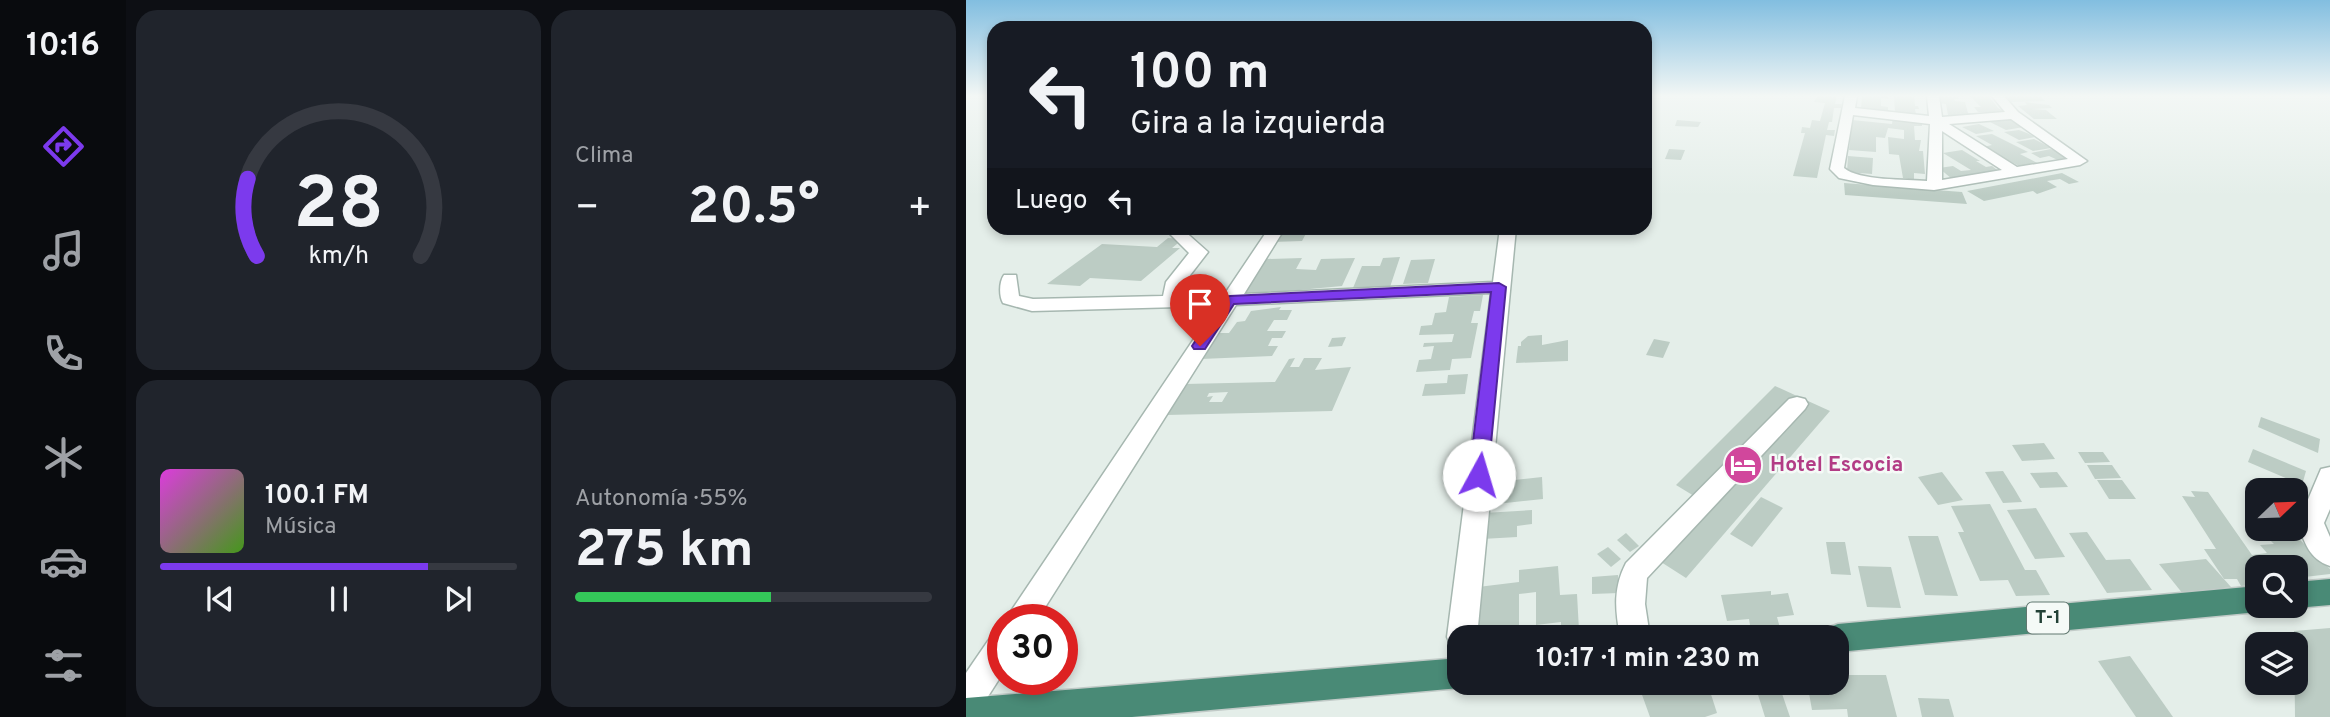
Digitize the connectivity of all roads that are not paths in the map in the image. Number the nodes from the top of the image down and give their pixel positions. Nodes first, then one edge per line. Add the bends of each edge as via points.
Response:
1 (1844, 129) edge
2 (1936, 129) edge
3 (1949, 129) edge
4 (2035, 129) edge
5 (2016, 173) junction
6 (1934, 186) junction
7 (1180, 235) edge
8 (1272, 235) edge
9 (1507, 235) edge
10 (1010, 279) dead end
11 (1499, 287) junction
12 (1230, 300) junction
13 (1171, 302) junction
14 (1797, 404) dead end
15 (2330, 476) edge
16 (2330, 555) edge
17 (2330, 592) edge
18 (2308, 594) edge
19 (2245, 599) edge
20 (1030, 604) edge
21 (1463, 625) edge
22 (1633, 625) edge
23 (1849, 637) edge
24 (987, 669) edge
25 (1447, 669) edge
26 (966, 701) edge
27 (966, 715) edge

1 - 6 street via 1837,169 1844,175
2 - 6 street
3 - 5 street
4 - 5 street via 2080,161
5 - 6 street
7 - 13 street via 1199,252 1175,282
8 - 12 street
9 - 11 street
10 - 13 street via 1010,299 1032,304
11 - 12 street
11 - 21 street
12 - 13 street
12 - 20 street
14 - 22 street via 1636,571 1631,580
15 - 16 street via 2311,523 2318,543
17 - 18 highway
19 - 23 highway, T-1
24 - 26 street
25 - 27 highway

